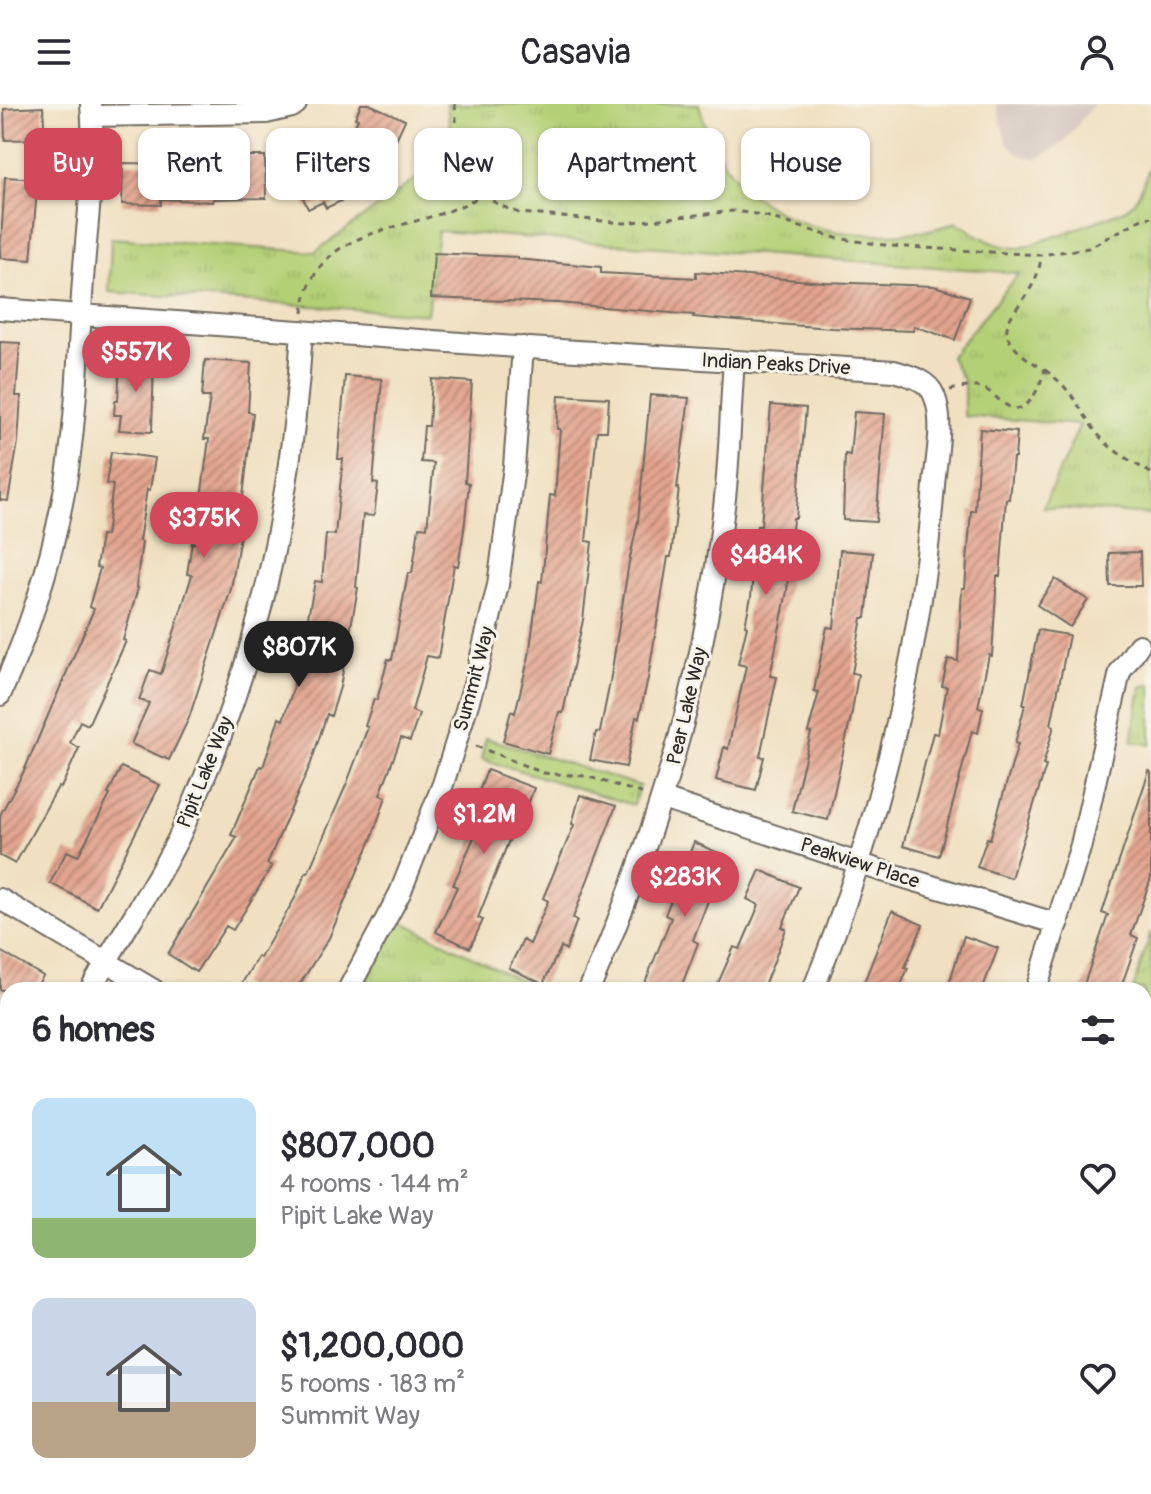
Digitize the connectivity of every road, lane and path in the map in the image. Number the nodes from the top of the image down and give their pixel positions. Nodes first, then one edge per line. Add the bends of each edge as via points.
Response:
1 (296, 104) edge
2 (455, 104) edge
3 (92, 110) edge
4 (457, 128) edge
5 (474, 200) edge
6 (492, 200) edge
7 (1151, 217) edge
8 (1041, 255) junction
9 (0, 309) edge
10 (81, 315) junction
11 (302, 324) junction
12 (523, 347) junction
13 (734, 361) junction
14 (1045, 370) junction
15 (956, 389) dead end
16 (1151, 473) edge
17 (1139, 645) dead end
18 (0, 695) edge
19 (473, 745) dead end
20 (663, 799) junction
21 (857, 863) junction
22 (0, 899) edge
23 (1058, 924) junction
24 (105, 962) junction
25 (94, 982) edge
26 (140, 982) edge
27 (352, 982) edge
28 (592, 982) edge
29 (816, 982) edge
30 (1039, 982) edge

1 - 3 street via 266,113
2 - 4 path
3 - 10 street
5 - 11 path via 337,248 310,279
6 - 8 path via 536,216 624,223 734,211 836,238 891,246
7 - 8 path via 1088,248
8 - 14 path via 1036,283 1012,312 1006,329 1016,351
9 - 10 street, Indian Peaks Drive
10 - 11 street, Indian Peaks Drive
10 - 18 street via 62,504 25,640
11 - 12 street, Indian Peaks Drive
11 - 24 street, Pipit Lake Way via 285,501 264,604 227,725 178,839
12 - 13 street, Indian Peaks Drive
12 - 27 street, Summit Way via 500,570 475,681 443,784 400,893
13 - 20 street, Pear Lake Way via 716,567
13 - 21 street, Indian Peaks Drive via 894,371 919,379 934,393 939,424 918,620
14 - 15 path via 1024,406 1005,405 983,388
14 - 16 path via 1072,393 1107,444
17 - 23 street via 1120,672
19 - 20 path via 543,773 586,776
20 - 21 street, Peakview Place
20 - 28 street, Pear Lake Way
21 - 23 street, Peakview Place
21 - 29 street, Indian Peaks Drive
22 - 24 street
23 - 30 street
24 - 25 street, Pipit Lake Way
24 - 26 street

